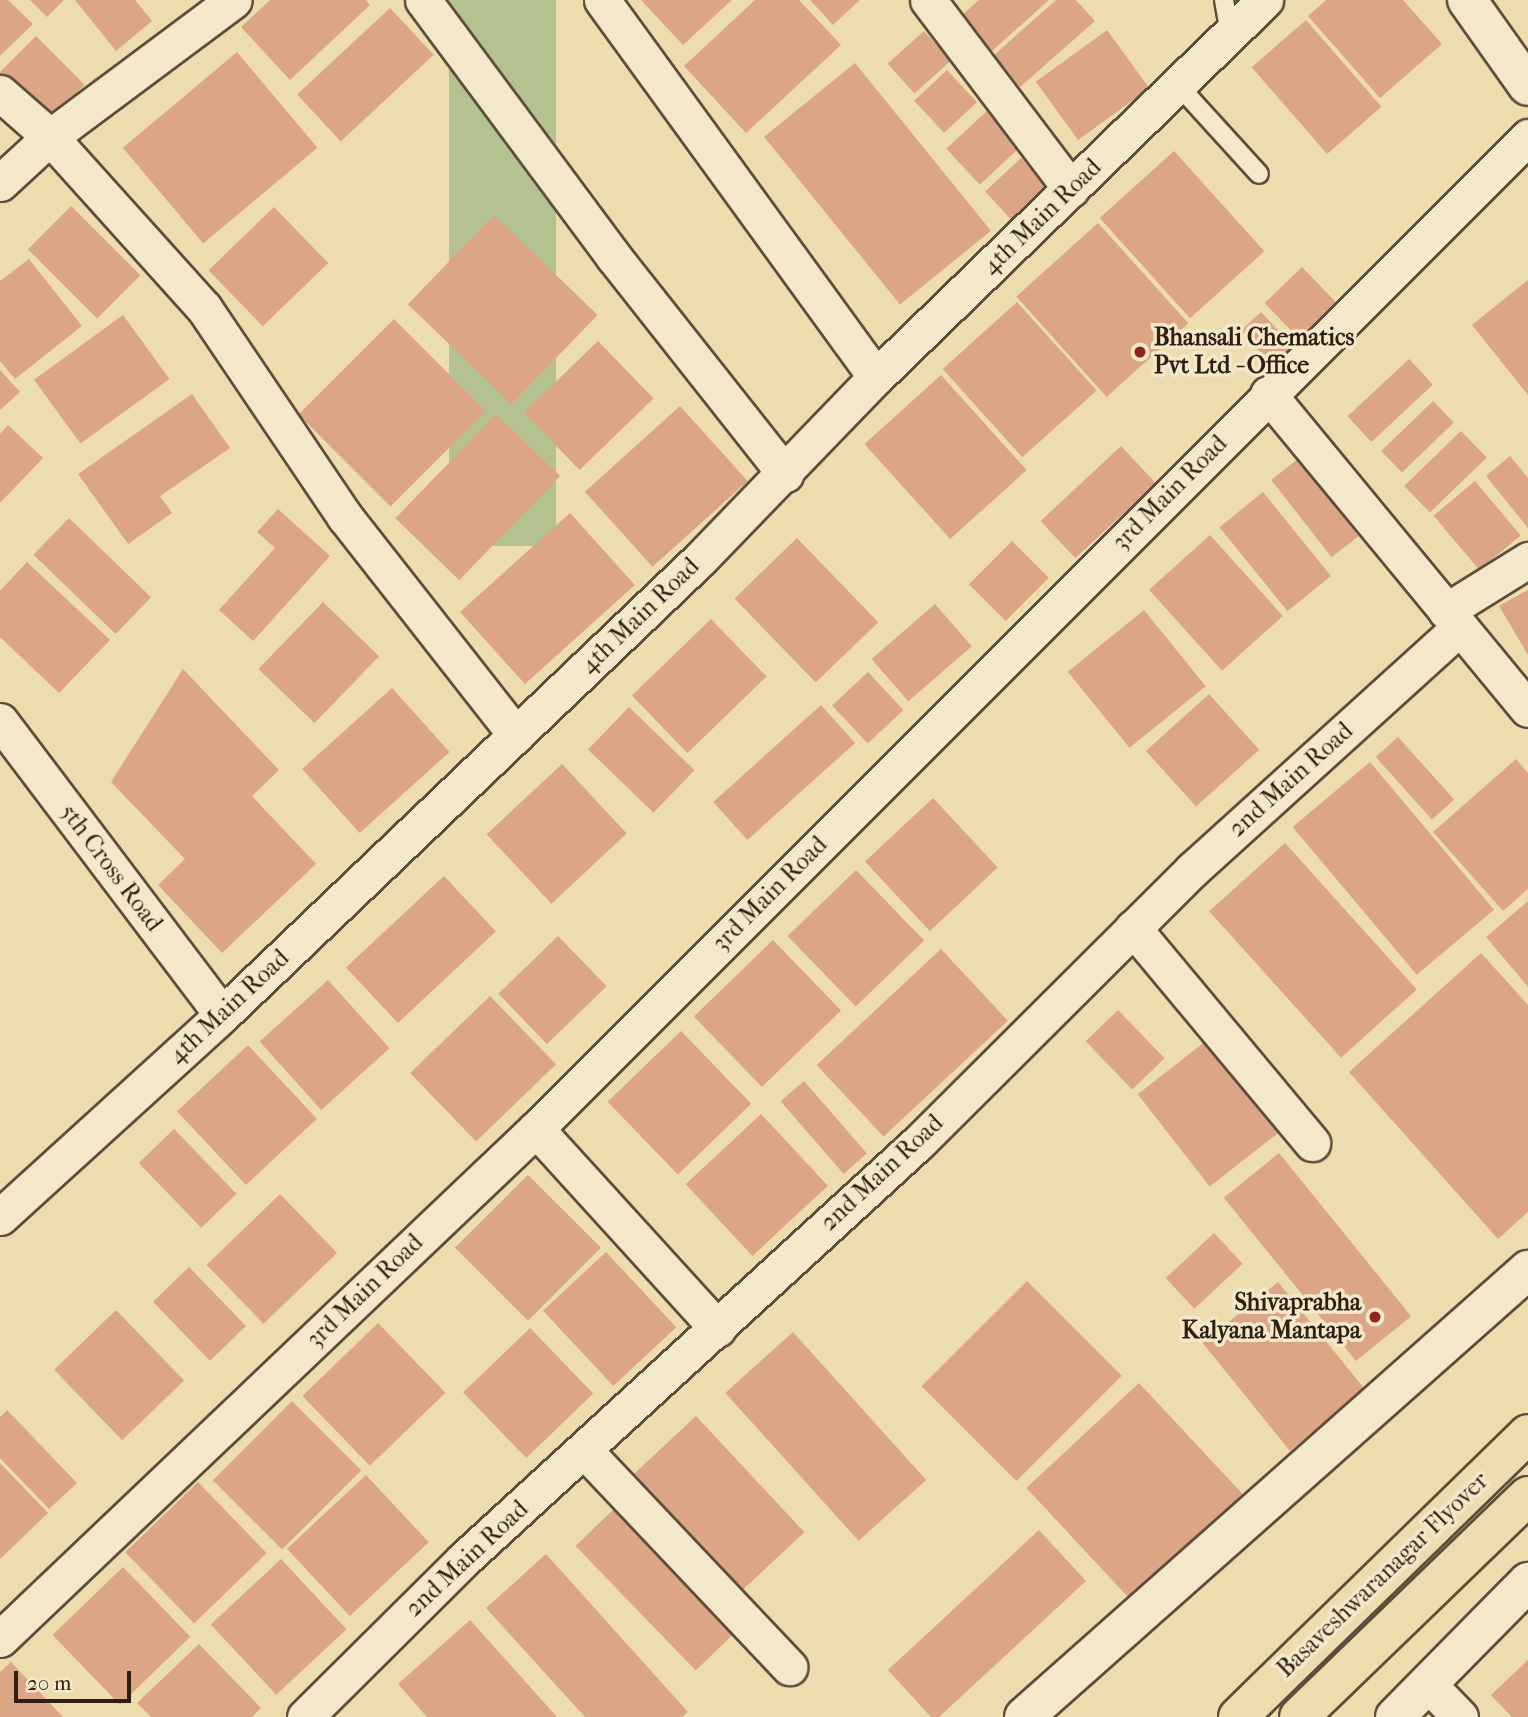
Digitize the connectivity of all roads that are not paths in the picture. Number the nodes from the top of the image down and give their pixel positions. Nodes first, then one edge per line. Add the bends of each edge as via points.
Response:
1 (234, 0) edge
2 (423, 0) edge
3 (602, 0) edge
4 (928, 0) edge
5 (1224, 0) edge
6 (1265, 0) edge
7 (1467, 0) edge
8 (1230, 34) junction
9 (1178, 85) junction
10 (1528, 86) edge
11 (0, 93) edge
12 (50, 137) junction
13 (1528, 137) edge
14 (1259, 174) dead end
15 (0, 183) edge
16 (1071, 189) junction
17 (876, 377) junction
18 (1268, 394) junction
19 (785, 474) junction
20 (1528, 560) edge
21 (1452, 619) junction
22 (1528, 709) edge
23 (0, 721) edge
24 (516, 735) junction
25 (1133, 928) junction
26 (222, 1015) junction
27 (536, 1129) junction
28 (1312, 1143) dead end
29 (0, 1217) edge
30 (1528, 1270) edge
31 (718, 1329) junction
32 (1528, 1434) edge
33 (584, 1450) junction
34 (1528, 1496) edge
35 (1528, 1582) edge
36 (0, 1639) edge
37 (789, 1667) dead end
38 (1428, 1684) junction
39 (305, 1717) edge
40 (1024, 1717) edge
41 (1238, 1717) edge
42 (1298, 1717) edge
43 (1395, 1717) edge
44 (1460, 1717) edge

1 - 12 street
2 - 19 street via 613,256
3 - 17 street
4 - 16 street
5 - 8 lane
6 - 8 street, 4th Main Road
7 - 10 street
8 - 9 street, 4th Main Road
9 - 14 lane
9 - 16 street, 4th Main Road
11 - 12 street
12 - 15 street
12 - 24 street via 204,308 345,517
13 - 18 street, 3rd Main Road
16 - 17 street, 4th Main Road
17 - 19 street, 4th Main Road
18 - 21 street
18 - 27 street, 3rd Main Road
19 - 24 street, 4th Main Road
20 - 21 street, 2nd Main Road
21 - 22 street
21 - 25 street, 2nd Main Road
23 - 26 street, 5th Cross Road
24 - 26 street, 4th Main Road
25 - 28 street
25 - 31 street, 2nd Main Road via 920,1140
26 - 29 street, 4th Main Road
27 - 31 street
27 - 36 street, 3rd Main Road
30 - 40 street
31 - 33 street, 2nd Main Road
32 - 41 main road, Basaveshwaranagar Flyover
33 - 37 street
33 - 39 street, 2nd Main Road via 464,1559
34 - 42 main road, Basaveshwaranagar Flyover
35 - 38 street
38 - 43 street
38 - 44 street

